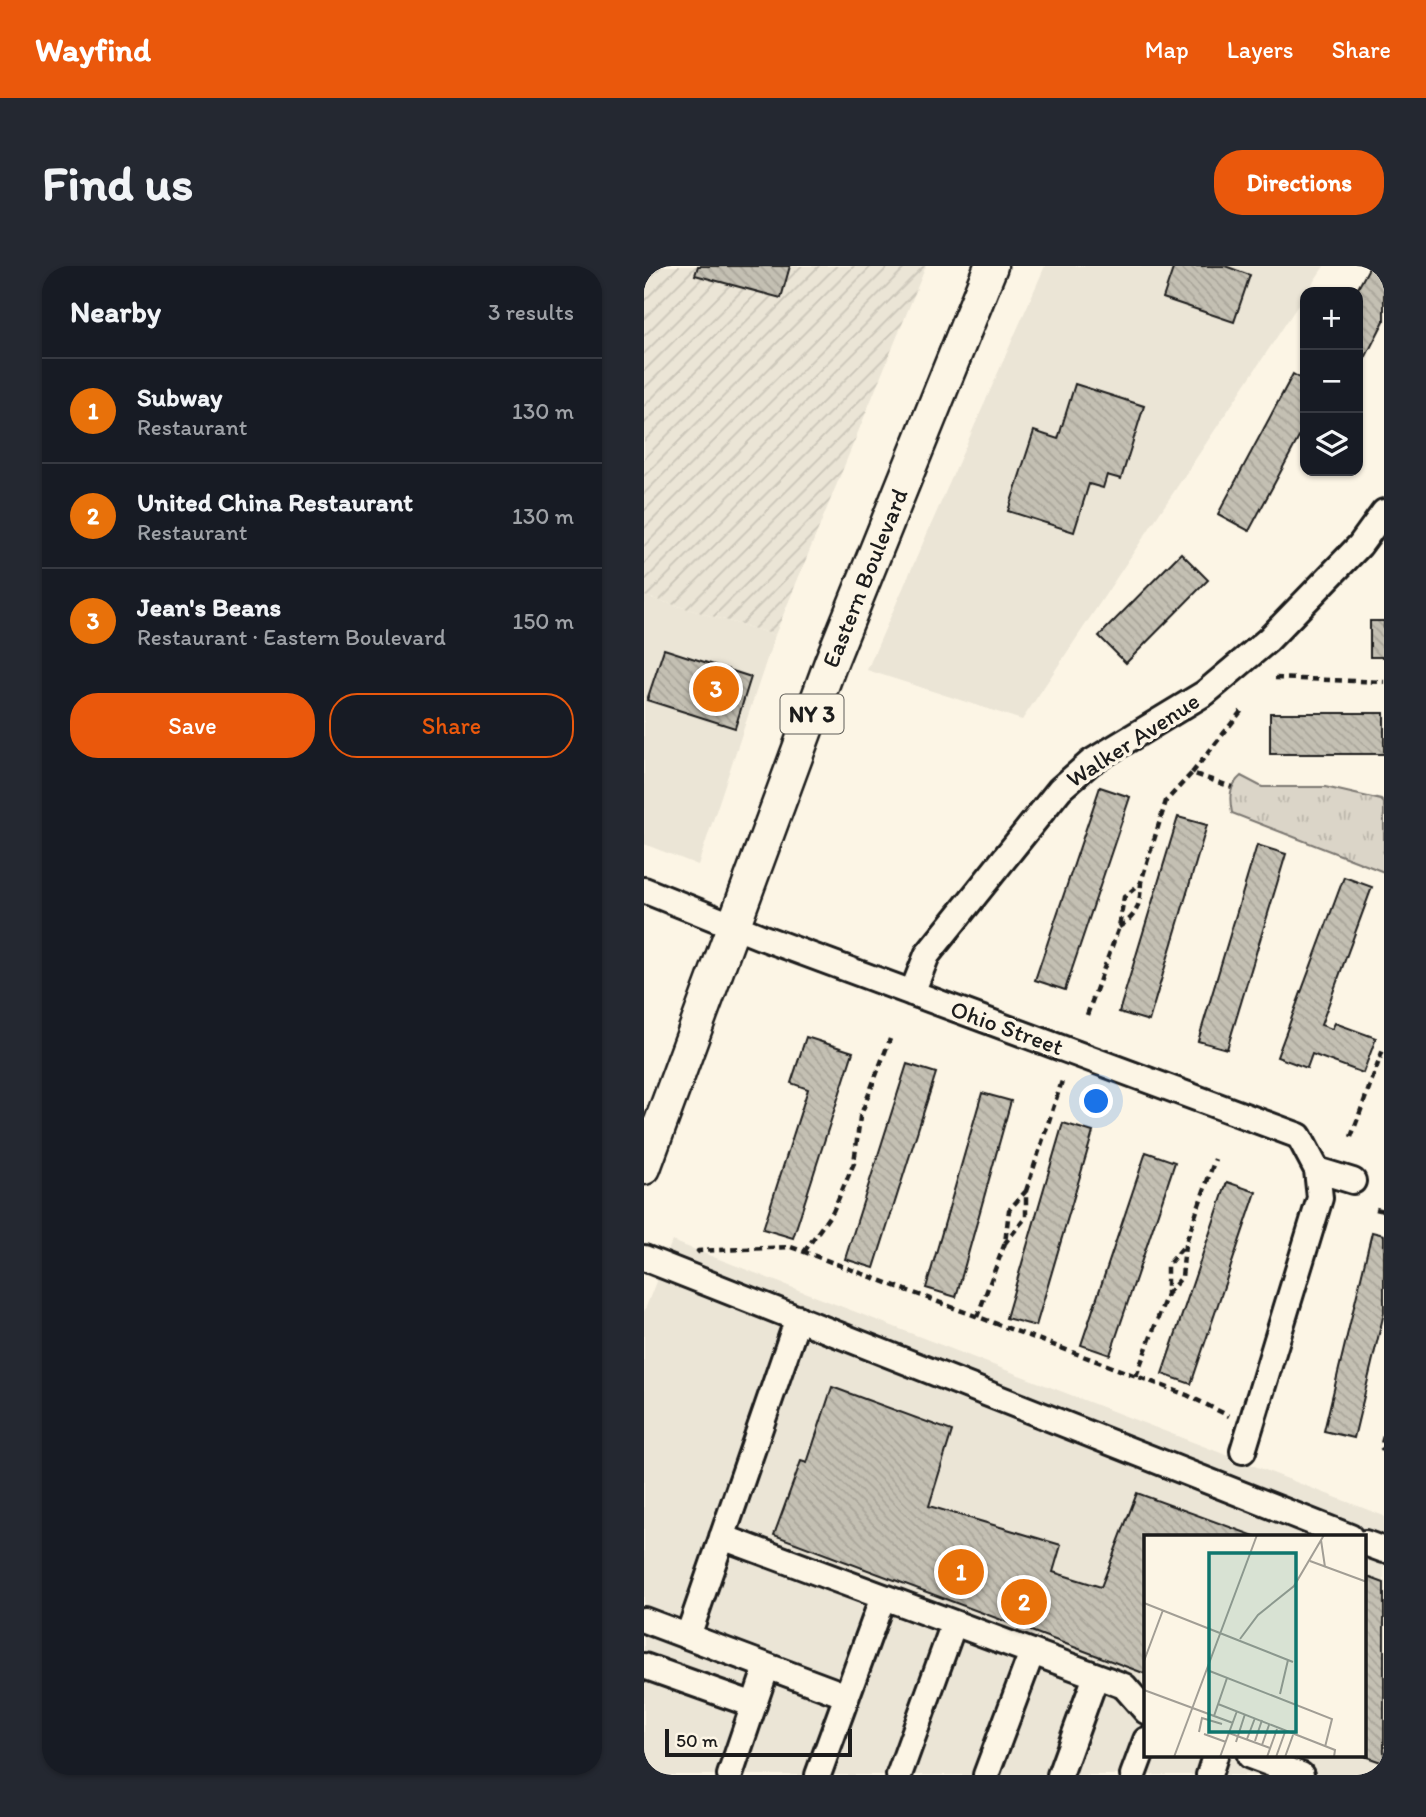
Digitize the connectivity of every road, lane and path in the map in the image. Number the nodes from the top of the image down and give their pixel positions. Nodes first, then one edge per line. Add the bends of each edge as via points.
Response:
1 (991, 266) edge
2 (1384, 512) edge
3 (1275, 678) dead end
4 (1384, 682) edge
5 (1243, 709) dead end
6 (1192, 773) junction
7 (1232, 787) dead end
8 (1141, 883) junction
9 (644, 890) edge
10 (734, 926) junction
11 (1119, 927) junction
12 (912, 993) junction
13 (1087, 1015) dead end
14 (890, 1039) dead end
15 (1384, 1048) edge
16 (1062, 1081) dead end
17 (1351, 1137) dead end
18 (1215, 1160) dead end
19 (644, 1168) edge
20 (1317, 1170) junction
21 (1353, 1181) dead end
22 (1026, 1191) junction
23 (1376, 1209) dead end
24 (1384, 1211) edge
25 (1005, 1243) junction
26 (1185, 1245) junction
27 (804, 1252) junction
28 (644, 1258) edge
29 (732, 1292) junction
30 (1167, 1294) junction
31 (977, 1317) junction
32 (798, 1318) junction
33 (1136, 1376) junction
34 (1250, 1426) junction
35 (1384, 1436) edge
36 (1243, 1451) dead end
37 (1384, 1451) edge
38 (1345, 1535) edge
39 (722, 1537) junction
40 (1366, 1543) edge
41 (1384, 1550) edge
42 (883, 1597) junction
43 (644, 1620) edge
44 (954, 1623) junction
45 (688, 1636) junction
46 (1032, 1652) junction
47 (644, 1666) edge
48 (767, 1666) junction
49 (1096, 1676) junction
50 (847, 1696) junction
51 (754, 1705) junction
52 (1144, 1709) edge
53 (1144, 1745) edge
54 (1214, 1758) edge
55 (1255, 1758) edge
56 (1293, 1774) edge
57 (730, 1775) edge
58 (818, 1775) edge
59 (899, 1775) edge
60 (986, 1775) edge
61 (1060, 1775) edge
62 (1133, 1775) edge
63 (1209, 1775) edge

1 - 10 main road, Eastern Boulevard / NY 3 via 831,662
2 - 12 street, Walker Avenue via 1360,545 1268,640 1205,694 1091,762 1060,789 927,955
3 - 4 path
5 - 6 path
6 - 7 path
6 - 8 path via 1166,801
8 - 11 path via 1124,897
8 - 11 path via 1133,918
9 - 10 street, Ohio Street
10 - 12 street, Ohio Street
10 - 19 main road, Eastern Boulevard / NY 3
11 - 13 path
12 - 20 street, Ohio Street via 1299,1136
14 - 27 path via 860,1117 853,1163 833,1211
15 - 17 path
16 - 22 path
18 - 26 path
20 - 21 street
20 - 34 street via 1320,1198
22 - 25 path via 1009,1210
22 - 25 path via 1026,1217
23 - 24 path
25 - 31 path
26 - 30 path via 1182,1277
26 - 30 path via 1167,1266
27 - 29 path via 791,1247 698,1251
27 - 31 path
28 - 29 street
29 - 32 street
30 - 33 path
31 - 33 path
32 - 38 street
32 - 39 street
33 - 34 path
34 - 36 street
35 - 37 path
39 - 42 street
39 - 45 street
40 - 41 street
42 - 44 street
42 - 50 street
43 - 45 street
44 - 46 street
44 - 59 street
45 - 48 street
46 - 49 street
46 - 60 street
47 - 51 street
48 - 50 street
48 - 51 street
49 - 52 street via 1124,1686
49 - 61 street
50 - 58 street
51 - 57 street
53 - 62 street
54 - 63 street
55 - 56 street

